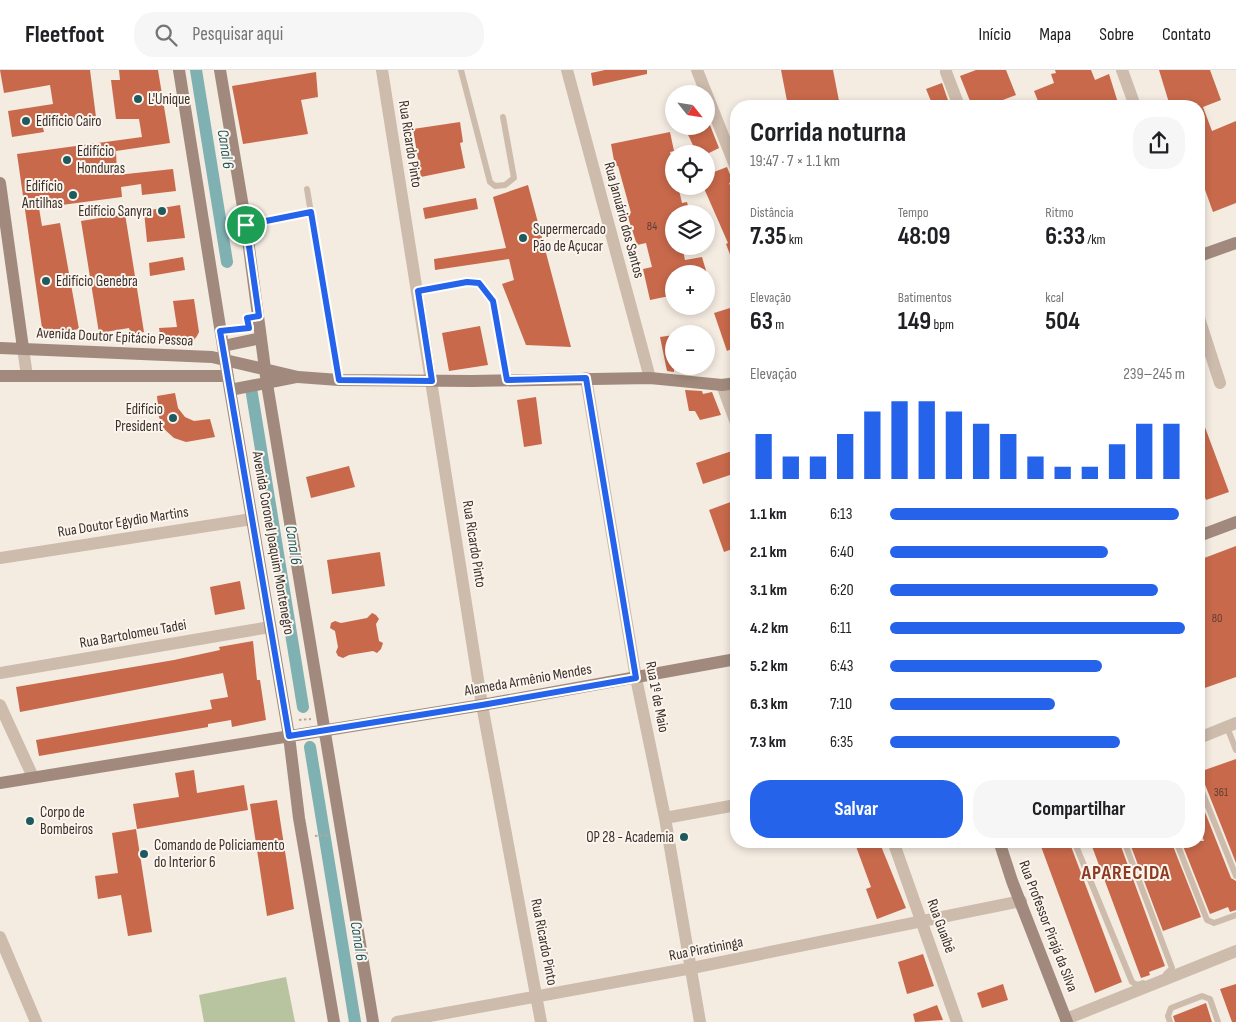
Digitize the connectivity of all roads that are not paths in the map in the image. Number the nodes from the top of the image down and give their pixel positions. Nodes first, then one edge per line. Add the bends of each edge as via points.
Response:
1 (178, 70) edge
2 (220, 70) edge
3 (382, 70) edge
4 (462, 70) edge
5 (567, 70) edge
6 (697, 70) edge
7 (1122, 70) edge
8 (946, 72) dead end
9 (957, 100) edge
10 (1132, 100) edge
11 (503, 117) dead end
12 (730, 153) edge
13 (0, 183) edge
14 (308, 189) dead end
15 (311, 212) junction
16 (246, 225) junction
17 (1236, 243) edge
18 (1205, 254) edge
19 (418, 291) junction
20 (1205, 336) edge
21 (261, 338) junction
22 (0, 348) edge
23 (23, 348) junction
24 (228, 353) junction
25 (265, 370) junction
26 (0, 376) edge
27 (27, 376) junction
28 (228, 376) junction
29 (298, 377) junction
30 (586, 378) junction
31 (650, 378) junction
32 (339, 380) junction
33 (507, 380) junction
34 (432, 381) junction
35 (1220, 382) dead end
36 (267, 384) junction
37 (722, 384) junction
38 (730, 384) edge
39 (234, 390) junction
40 (730, 406) edge
41 (252, 519) junction
42 (1236, 522) edge
43 (1205, 534) edge
44 (0, 558) edge
45 (270, 627) junction
46 (730, 660) edge
47 (0, 672) edge
48 (636, 678) junction
49 (482, 705) junction
50 (0, 706) edge
51 (1231, 725) edge
52 (318, 731) junction
53 (293, 735) junction
54 (1205, 736) edge
55 (1236, 750) edge
56 (34, 777) junction
57 (0, 783) edge
58 (1205, 799) edge
59 (730, 806) edge
60 (665, 818) junction
61 (895, 848) edge
62 (1002, 848) edge
63 (1077, 848) edge
64 (1127, 848) edge
65 (1179, 848) edge
66 (1236, 876) edge
67 (1021, 901) junction
68 (1236, 915) edge
69 (922, 922) junction
70 (0, 937) edge
71 (1236, 951) edge
72 (5, 964) edge
73 (692, 968) junction
74 (537, 996) junction
75 (1067, 1021) edge
76 (36, 1022) edge
77 (334, 1022) edge
78 (373, 1022) edge
79 (397, 1022) edge
80 (541, 1022) edge
81 (700, 1022) edge
82 (958, 1022) edge
83 (1170, 1022) edge
84 (1218, 1022) edge

1 - 24 main road, Avenida Coronel Joaquim Montenegro
2 - 16 main road, Avenida Coronel Joaquim Montenegro
3 - 19 street, Rua Ricardo Pinto
4 - 11 lane via 490,182 495,186 514,178
5 - 31 street, Rua Januário dos Santos
6 - 12 street
7 - 10 street
8 - 9 street
13 - 23 main road
14 - 15 lane
15 - 16 lane
15 - 32 lane
16 - 21 main road, Avenida Coronel Joaquim Montenegro
17 - 18 main road
19 - 33 lane via 467,282 479,283 493,301
19 - 34 street, Rua Ricardo Pinto
20 - 35 street
21 - 24 main road
21 - 25 main road, Avenida Coronel Joaquim Montenegro
22 - 23 main road, Avenida Doutor Epitácio Pessoa
23 - 24 main road, Avenida Doutor Epitácio Pessoa
23 - 27 street
24 - 25 main road, Avenida Doutor Epitácio Pessoa
24 - 28 main road, Avenida Coronel Joaquim Montenegro
25 - 29 main road, Avenida Doutor Epitácio Pessoa
25 - 36 main road, Avenida Coronel Joaquim Montenegro
26 - 27 main road
27 - 28 main road
28 - 39 main road, Avenida Coronel Joaquim Montenegro
29 - 32 main road, Avenida Doutor Epitácio Pessoa
29 - 36 main road
30 - 31 main road, Avenida Doutor Epitácio Pessoa
30 - 33 main road, Avenida Doutor Epitácio Pessoa
30 - 48 street, Rua 1º de Maio
31 - 37 main road, Avenida Doutor Epitácio Pessoa
32 - 34 main road, Avenida Doutor Epitácio Pessoa
33 - 34 main road, Avenida Doutor Epitácio Pessoa
34 - 49 street, Rua Ricardo Pinto
36 - 39 main road
36 - 52 main road, Avenida Coronel Joaquim Montenegro
37 - 38 main road, Avenida Doutor Epitácio Pessoa
37 - 40 street
39 - 41 main road, Avenida Coronel Joaquim Montenegro
41 - 44 street, Rua Doutor Egydio Martins
41 - 45 main road, Avenida Coronel Joaquim Montenegro
42 - 43 main road
45 - 47 street, Rua Bartolomeu Tadei
45 - 53 main road, Avenida Coronel Joaquim Montenegro
46 - 48 main road, Alameda Armênio Mendes
48 - 49 main road, Alameda Armênio Mendes
48 - 60 street, Rua 1º de Maio
49 - 52 main road, Alameda Armênio Mendes
49 - 74 street, Rua Ricardo Pinto
50 - 56 street
51 - 54 street
51 - 55 lane
52 - 53 main road, Alameda Armênio Mendes
52 - 78 main road, Avenida Coronel Joaquim Montenegro
53 - 56 main road, Alameda Armênio Mendes
53 - 77 main road, Avenida Coronel Joaquim Montenegro via 299,818
56 - 57 main road, Alameda Armênio Mendes
58 - 66 lane
59 - 60 street
60 - 73 street, Rua 1º de Maio
61 - 69 street, Rua Guaíbê
62 - 67 main road, Rua Professor Pirajá da Silva
63 - 64 lane via 1132,982 1138,985 1168,973 1172,968
65 - 68 lane via 1207,920 1214,923
67 - 69 street, Rua Piratininga
67 - 75 main road, Rua Professor Pirajá da Silva
69 - 73 street, Rua Piratininga
69 - 82 street, Rua Guaíbê
70 - 72 street
71 - 75 street
72 - 76 street
73 - 74 street, Rua Piratininga
73 - 81 street, Rua 1º de Maio
74 - 79 street, Rua Piratininga
74 - 80 street, Rua Ricardo Pinto
83 - 84 lane via 1171,1008 1202,996 1210,999

